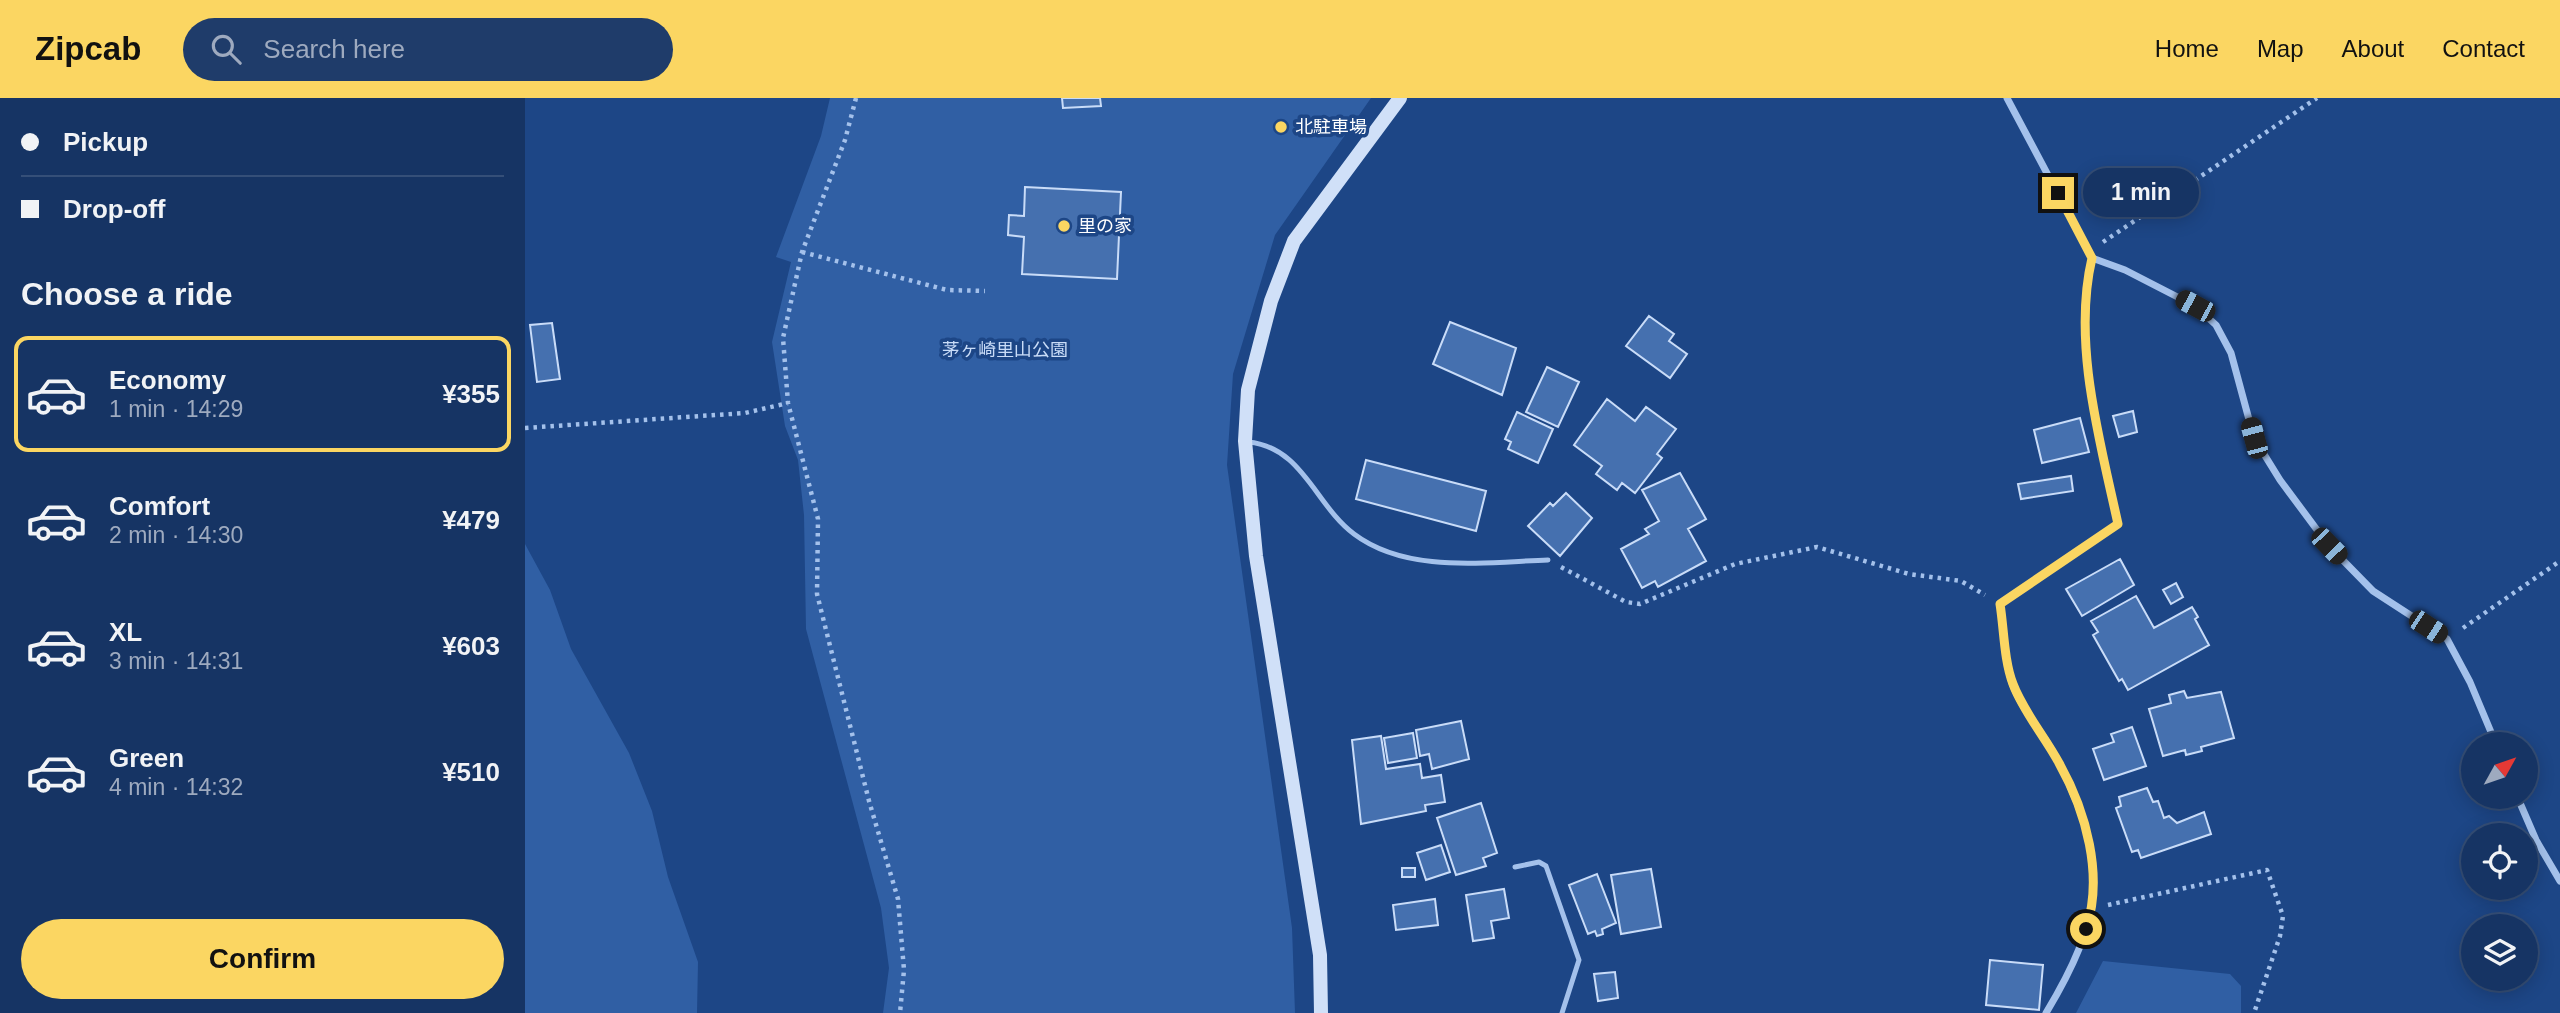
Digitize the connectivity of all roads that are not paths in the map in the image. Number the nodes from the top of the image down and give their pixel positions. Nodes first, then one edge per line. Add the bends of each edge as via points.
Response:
1 (1400, 98) edge
2 (2007, 98) edge
3 (2092, 258) junction
4 (1245, 441) junction
5 (1548, 561) road end
6 (2491, 732) edge
7 (2523, 809) edge
8 (1515, 867) dead end
9 (2560, 881) edge
10 (1321, 1013) edge
11 (1562, 1013) edge
12 (2046, 1013) edge

1 - 4 street via 1294,242 1258,347 1248,390
2 - 3 street
3 - 6 street via 2195,306 2216,325 2231,353 2254,438 2288,491 2329,546 2373,591 2447,639
3 - 12 street via 2085,289 2091,399 2118,524 2000,604 2012,683 2061,766 2082,818 2095,873 2093,909 2073,969
4 - 5 lane via 1268,444 1292,462 1353,534 1396,557 1469,563
4 - 10 street via 1256,556 1320,955
7 - 9 street
8 - 11 lane via 1539,862 1546,866 1579,960

